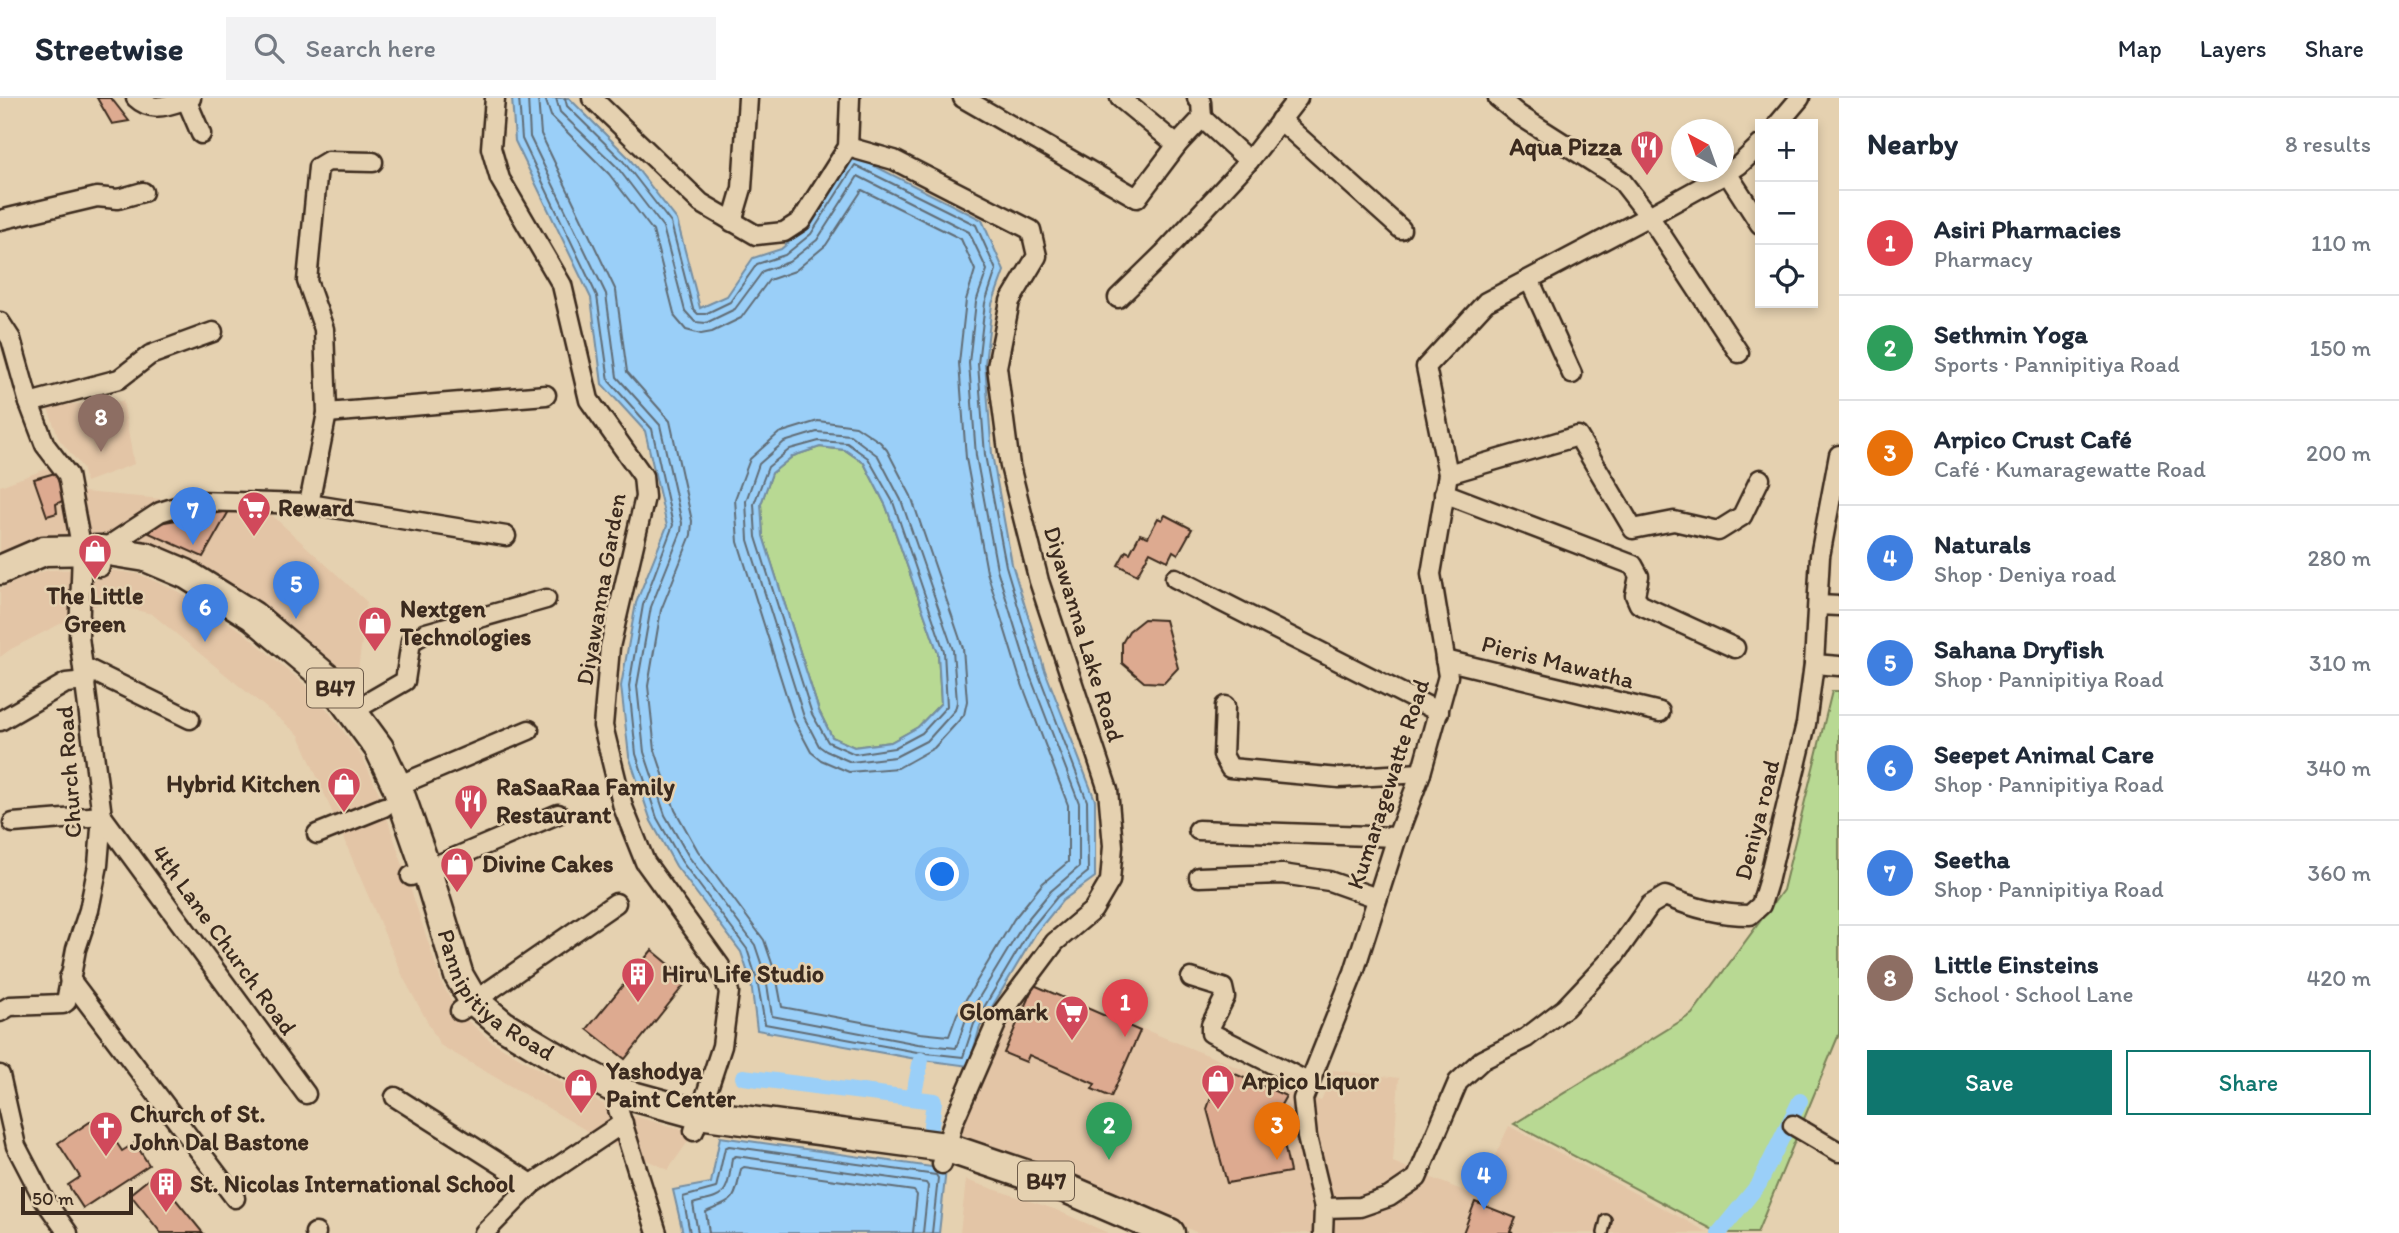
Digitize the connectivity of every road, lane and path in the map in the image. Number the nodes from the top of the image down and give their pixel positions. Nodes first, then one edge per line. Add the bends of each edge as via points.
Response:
1 (136, 98) edge
2 (495, 98) edge
3 (592, 98) edge
4 (748, 98) edge
5 (850, 98) edge
6 (963, 98) edge
7 (1120, 98) edge
8 (1197, 98) edge
9 (1298, 98) edge
10 (1498, 98) edge
11 (1800, 98) edge
12 (189, 99) edge
13 (1202, 118) junction
14 (1782, 119) edge
15 (1280, 120) junction
16 (201, 134) dead end
17 (1177, 145) junction
18 (848, 147) junction
19 (1755, 150) edge
20 (1249, 161) junction
21 (373, 162) dead end
22 (1734, 169) edge
23 (1711, 182) edge
24 (1733, 182) edge
25 (144, 192) dead end
26 (1649, 216) junction
27 (1755, 216) edge
28 (0, 220) edge
29 (732, 222) junction
30 (1401, 229) dead end
31 (1530, 281) junction
32 (1118, 298) dead end
33 (0, 322) edge
34 (213, 332) dead end
35 (1739, 353) dead end
36 (1572, 374) dead end
37 (546, 395) dead end
38 (29, 403) junction
39 (327, 412) junction
40 (1839, 455) edge
41 (1448, 474) junction
42 (1760, 479) dead end
43 (1444, 493) junction
44 (309, 504) junction
45 (506, 536) dead end
46 (91, 559) junction
47 (0, 570) edge
48 (1175, 578) dead end
49 (0, 587) edge
50 (546, 600) dead end
51 (1818, 605) junction
52 (1839, 606) edge
53 (1735, 649) dead end
54 (1445, 660) junction
55 (1814, 664) junction
56 (1839, 666) edge
57 (85, 674) junction
58 (1225, 706) dead end
59 (353, 711) junction
60 (1439, 712) junction
61 (1660, 712) dead end
62 (190, 719) dead end
63 (0, 721) edge
64 (529, 730) dead end
65 (1420, 774) junction
66 (390, 796) junction
67 (558, 814) dead end
68 (102, 816) junction
69 (13, 823) dead end
70 (1198, 830) dead end
71 (317, 834) dead end
72 (1397, 836) junction
73 (419, 874) junction
74 (1199, 877) dead end
75 (1377, 898) junction
76 (616, 903) dead end
77 (69, 978) junction
78 (1191, 978) dead end
79 (467, 1006) junction
80 (0, 1012) edge
81 (0, 1074) edge
82 (1310, 1083) junction
83 (306, 1094) dead end
84 (395, 1097) dead end
85 (622, 1109) junction
86 (696, 1122) junction
87 (1793, 1125) dead end
88 (1839, 1152) edge
89 (943, 1155) junction
90 (532, 1184) junction
91 (236, 1199) dead end
92 (1324, 1208) junction
93 (1606, 1220) dead end
94 (68, 1233) edge
95 (484, 1233) edge
96 (657, 1233) edge
97 (1128, 1233) edge
98 (1170, 1233) edge
99 (1323, 1233) edge
100 (1604, 1233) edge

1 - 12 street via 144,106 156,108
2 - 86 street, Diyawanna Garden via 491,148 500,178 562,285 589,400 643,476 645,497 610,648 603,726 623,807 645,862 720,966 729,992 722,1046
3 - 29 street via 701,202
4 - 29 street via 742,188
5 - 18 street
6 - 17 street via 1137,198
7 - 17 street
8 - 13 street
9 - 15 street
10 - 26 street via 1620,180
11 - 14 street
12 - 16 street
13 - 17 street
13 - 20 street
15 - 20 street
15 - 30 street
18 - 29 street via 801,221 784,232 756,234
18 - 89 street, Diyawanna Lake Road via 894,160 1031,230 1038,256 1010,301 997,368 1010,466 1039,581 1108,790 1113,846 1110,881 1093,910 1055,942 999,1017
19 - 22 street, Kumaragewatte Road
20 - 32 street
21 - 39 street via 328,161 317,167 307,281 324,329
23 - 26 street, Kumaragewatte Road
24 - 27 street
25 - 28 street via 118,199 97,197
26 - 31 street, Kumaragewatte Road
26 - 35 street
31 - 36 street
31 - 41 street, Kumaragewatte Road via 1486,302 1426,367
33 - 38 street, Church Road via 11,338
34 - 38 street via 150,355 119,379
37 - 39 street
38 - 46 street, Church Road via 45,445 68,475
39 - 44 street
40 - 51 street, Deniya road via 1820,556
41 - 42 street via 1578,436 1633,529 1674,521 1718,531 1742,516
41 - 43 street, Kumaragewatte Road
43 - 53 street via 1633,565 1639,576 1634,595 1639,604
43 - 54 street, Kumaragewatte Road via 1432,574
44 - 45 street
44 - 46 street via 195,501 160,512
46 - 47 main road, Pannipitiya Road / B47 via 44,551
46 - 49 main road, Pannipitiya Road / B47 via 48,568
46 - 57 street, Church Road via 79,637
46 - 59 main road, Pannipitiya Road / B47 via 146,557 187,574 253,616 329,680
46 - 66 main road, Pannipitiya Road / B47 via 140,572 178,589 277,656 316,691
48 - 60 street
50 - 59 street via 411,641 405,681
51 - 52 street
51 - 55 street, Deniya road
54 - 60 street, Kumaragewatte Road via 1448,676
54 - 61 street, Pieris Mawatha
55 - 56 street
55 - 92 street, Deniya road via 1806,724 1761,905 1750,915 1725,915 1665,896 1656,900 1614,956 1565,1008 1526,1038 1482,1060 1458,1082 1417,1178 1389,1197 1360,1207
57 - 62 street
57 - 63 street
57 - 68 street, Church Road
58 - 65 street via 1223,755 1230,768 1339,778
59 - 66 main road, Pannipitiya Road / B47 via 379,748
60 - 65 street, Kumaragewatte Road
64 - 66 street
65 - 72 street, Kumaragewatte Road
66 - 71 street
66 - 73 main road, Pannipitiya Road / B47
67 - 73 street
68 - 69 street
68 - 77 street, Church Road via 89,910
68 - 83 street, 4th Lane Church Road
70 - 72 street
72 - 75 street, Kumaragewatte Road
73 - 79 main road, Pannipitiya Road / B47 via 444,983
74 - 75 street via 1282,874 1329,881
75 - 82 street, Kumaragewatte Road via 1354,972
76 - 79 street
77 - 80 street, Church Road via 63,1004 9,1006
77 - 91 street
78 - 82 street via 1223,988 1225,996 1211,1033
79 - 85 main road, Pannipitiya Road / B47 via 492,1039
81 - 94 street via 16,1146 43,1198
82 - 92 street, Kumaragewatte Road via 1303,1099 1307,1137
84 - 90 street
85 - 86 main road, Pannipitiya Road / B47
85 - 90 street
85 - 96 street
86 - 89 main road, Pannipitiya Road / B47
87 - 88 street
89 - 97 main road, Pannipitiya Road / B47
89 - 98 main road, Pannipitiya Road / B47 via 1063,1186
90 - 95 street
92 - 99 street, Kumaragewatte Road
93 - 100 lane

